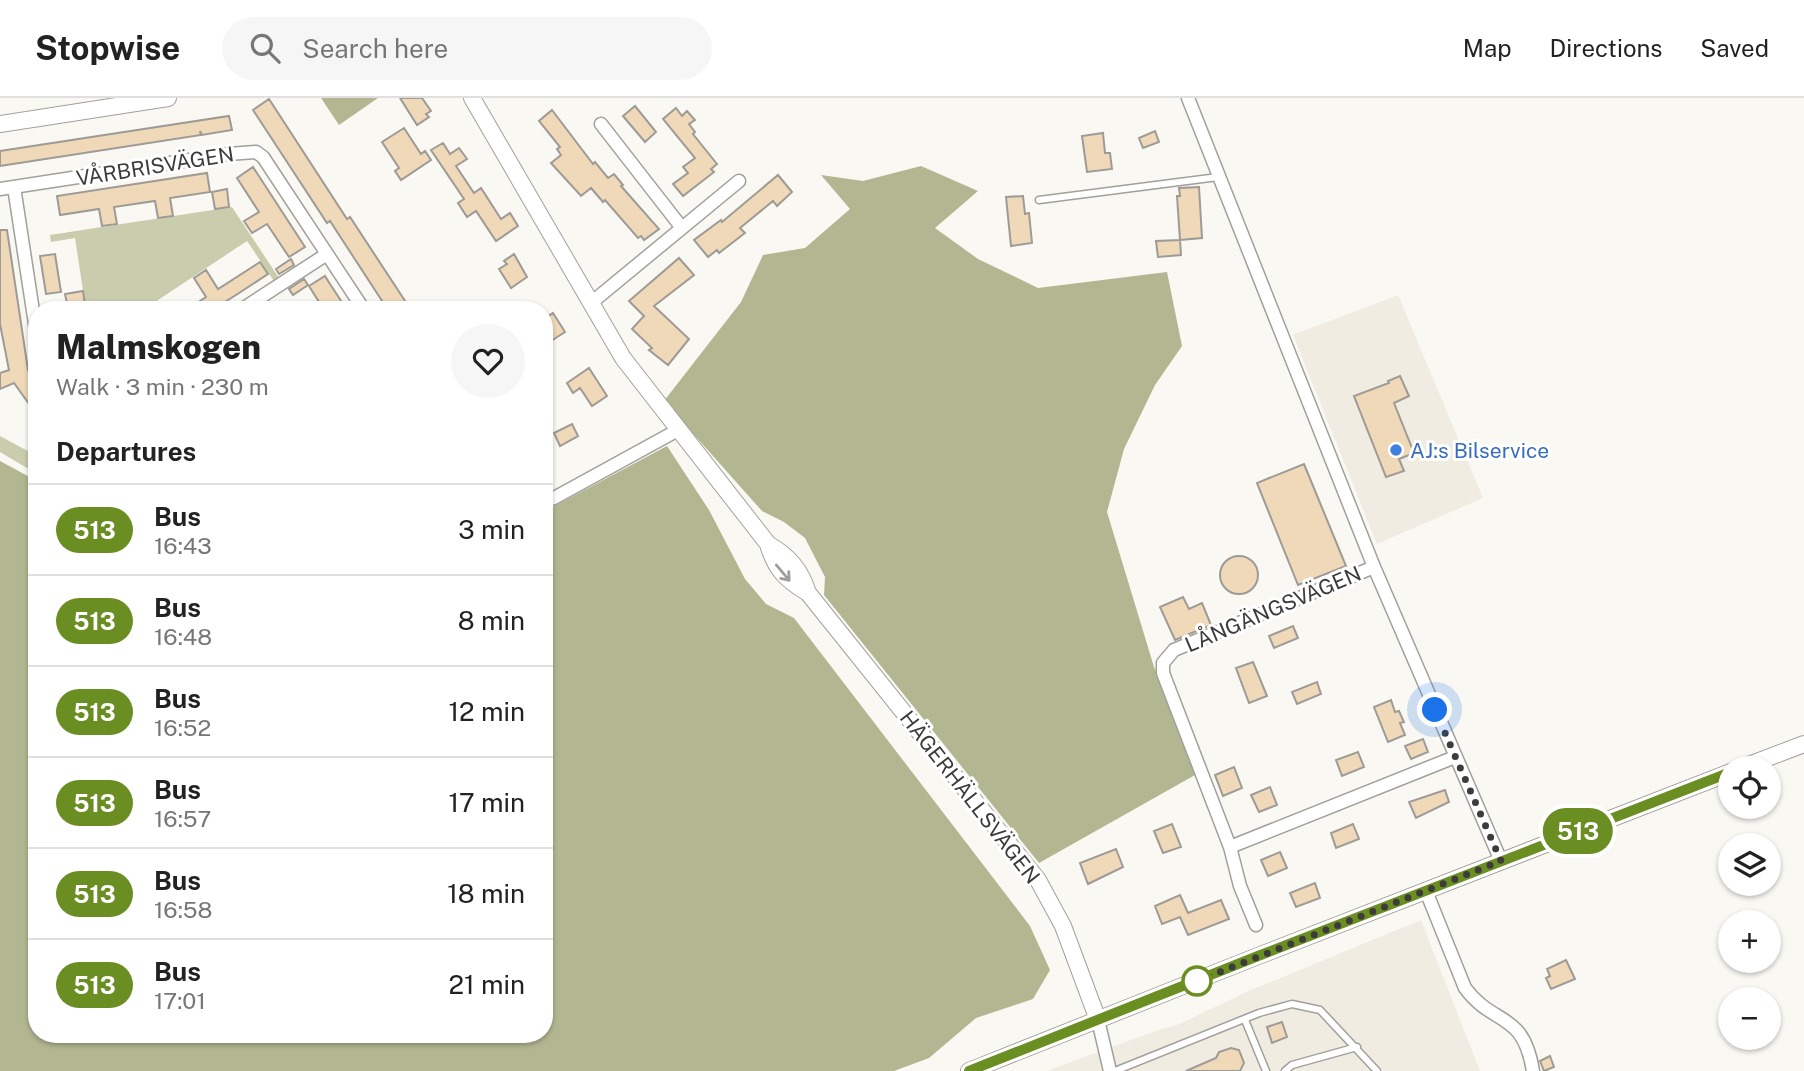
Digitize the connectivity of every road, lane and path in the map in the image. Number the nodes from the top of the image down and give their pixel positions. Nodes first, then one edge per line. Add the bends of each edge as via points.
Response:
1 (168, 98) edge
2 (472, 98) edge
3 (1188, 98) edge
4 (0, 124) edge
5 (601, 124) dead end
6 (1218, 177) junction
7 (739, 181) dead end
8 (14, 187) junction
9 (0, 189) edge
10 (1039, 200) dead end
11 (682, 228) junction
12 (327, 254) junction
13 (31, 301) edge
14 (255, 301) edge
15 (358, 301) edge
16 (590, 303) junction
17 (678, 430) junction
18 (553, 498) edge
19 (1374, 567) junction
20 (1804, 744) edge
21 (1772, 756) edge
22 (1455, 757) junction
23 (1718, 777) edge
24 (1230, 847) junction
25 (1501, 861) junction
26 (1426, 891) junction
27 (1256, 925) dead end
28 (1098, 1020) junction
29 (1245, 1020) junction
30 (1357, 1048) junction
31 (969, 1071) edge
32 (1110, 1071) edge
33 (1115, 1071) edge
34 (1266, 1071) edge
35 (1285, 1071) edge
36 (1377, 1071) edge
37 (1533, 1071) edge

1 - 4 street
2 - 16 street, HÄGERHÄLLSVÄGEN
3 - 6 street, LÅNGÄNGSVÄGEN
5 - 11 street
6 - 10 lane
6 - 19 street, LÅNGÄNGSVÄGEN
7 - 11 street
8 - 9 street, VÅRBRISVÄGEN
8 - 12 street, VÅRBRISVÄGEN via 256,152
8 - 13 street
11 - 16 street
12 - 14 street
12 - 15 street, VÅRBRISVÄGEN
16 - 17 street, HÄGERHÄLLSVÄGEN via 623,358
17 - 18 street
17 - 28 street, HÄGERHÄLLSVÄGEN via 768,544 773,562 791,583 808,593 1038,880 1063,926
19 - 22 street, LÅNGÄNGSVÄGEN
19 - 24 street, LÅNGÄNGSVÄGEN via 1174,650 1163,663 1193,756
20 - 21 street
22 - 24 street
22 - 25 street, LÅNGÄNGSVÄGEN
23 - 25 street
24 - 27 street, LÅNGÄNGSVÄGEN
25 - 26 street
26 - 28 street
26 - 37 street via 1465,988 1519,1030
28 - 31 street
28 - 32 street
29 - 30 lane via 1292,1004 1320,1010
29 - 33 lane
29 - 34 lane
30 - 35 lane via 1292,1065
30 - 36 lane

